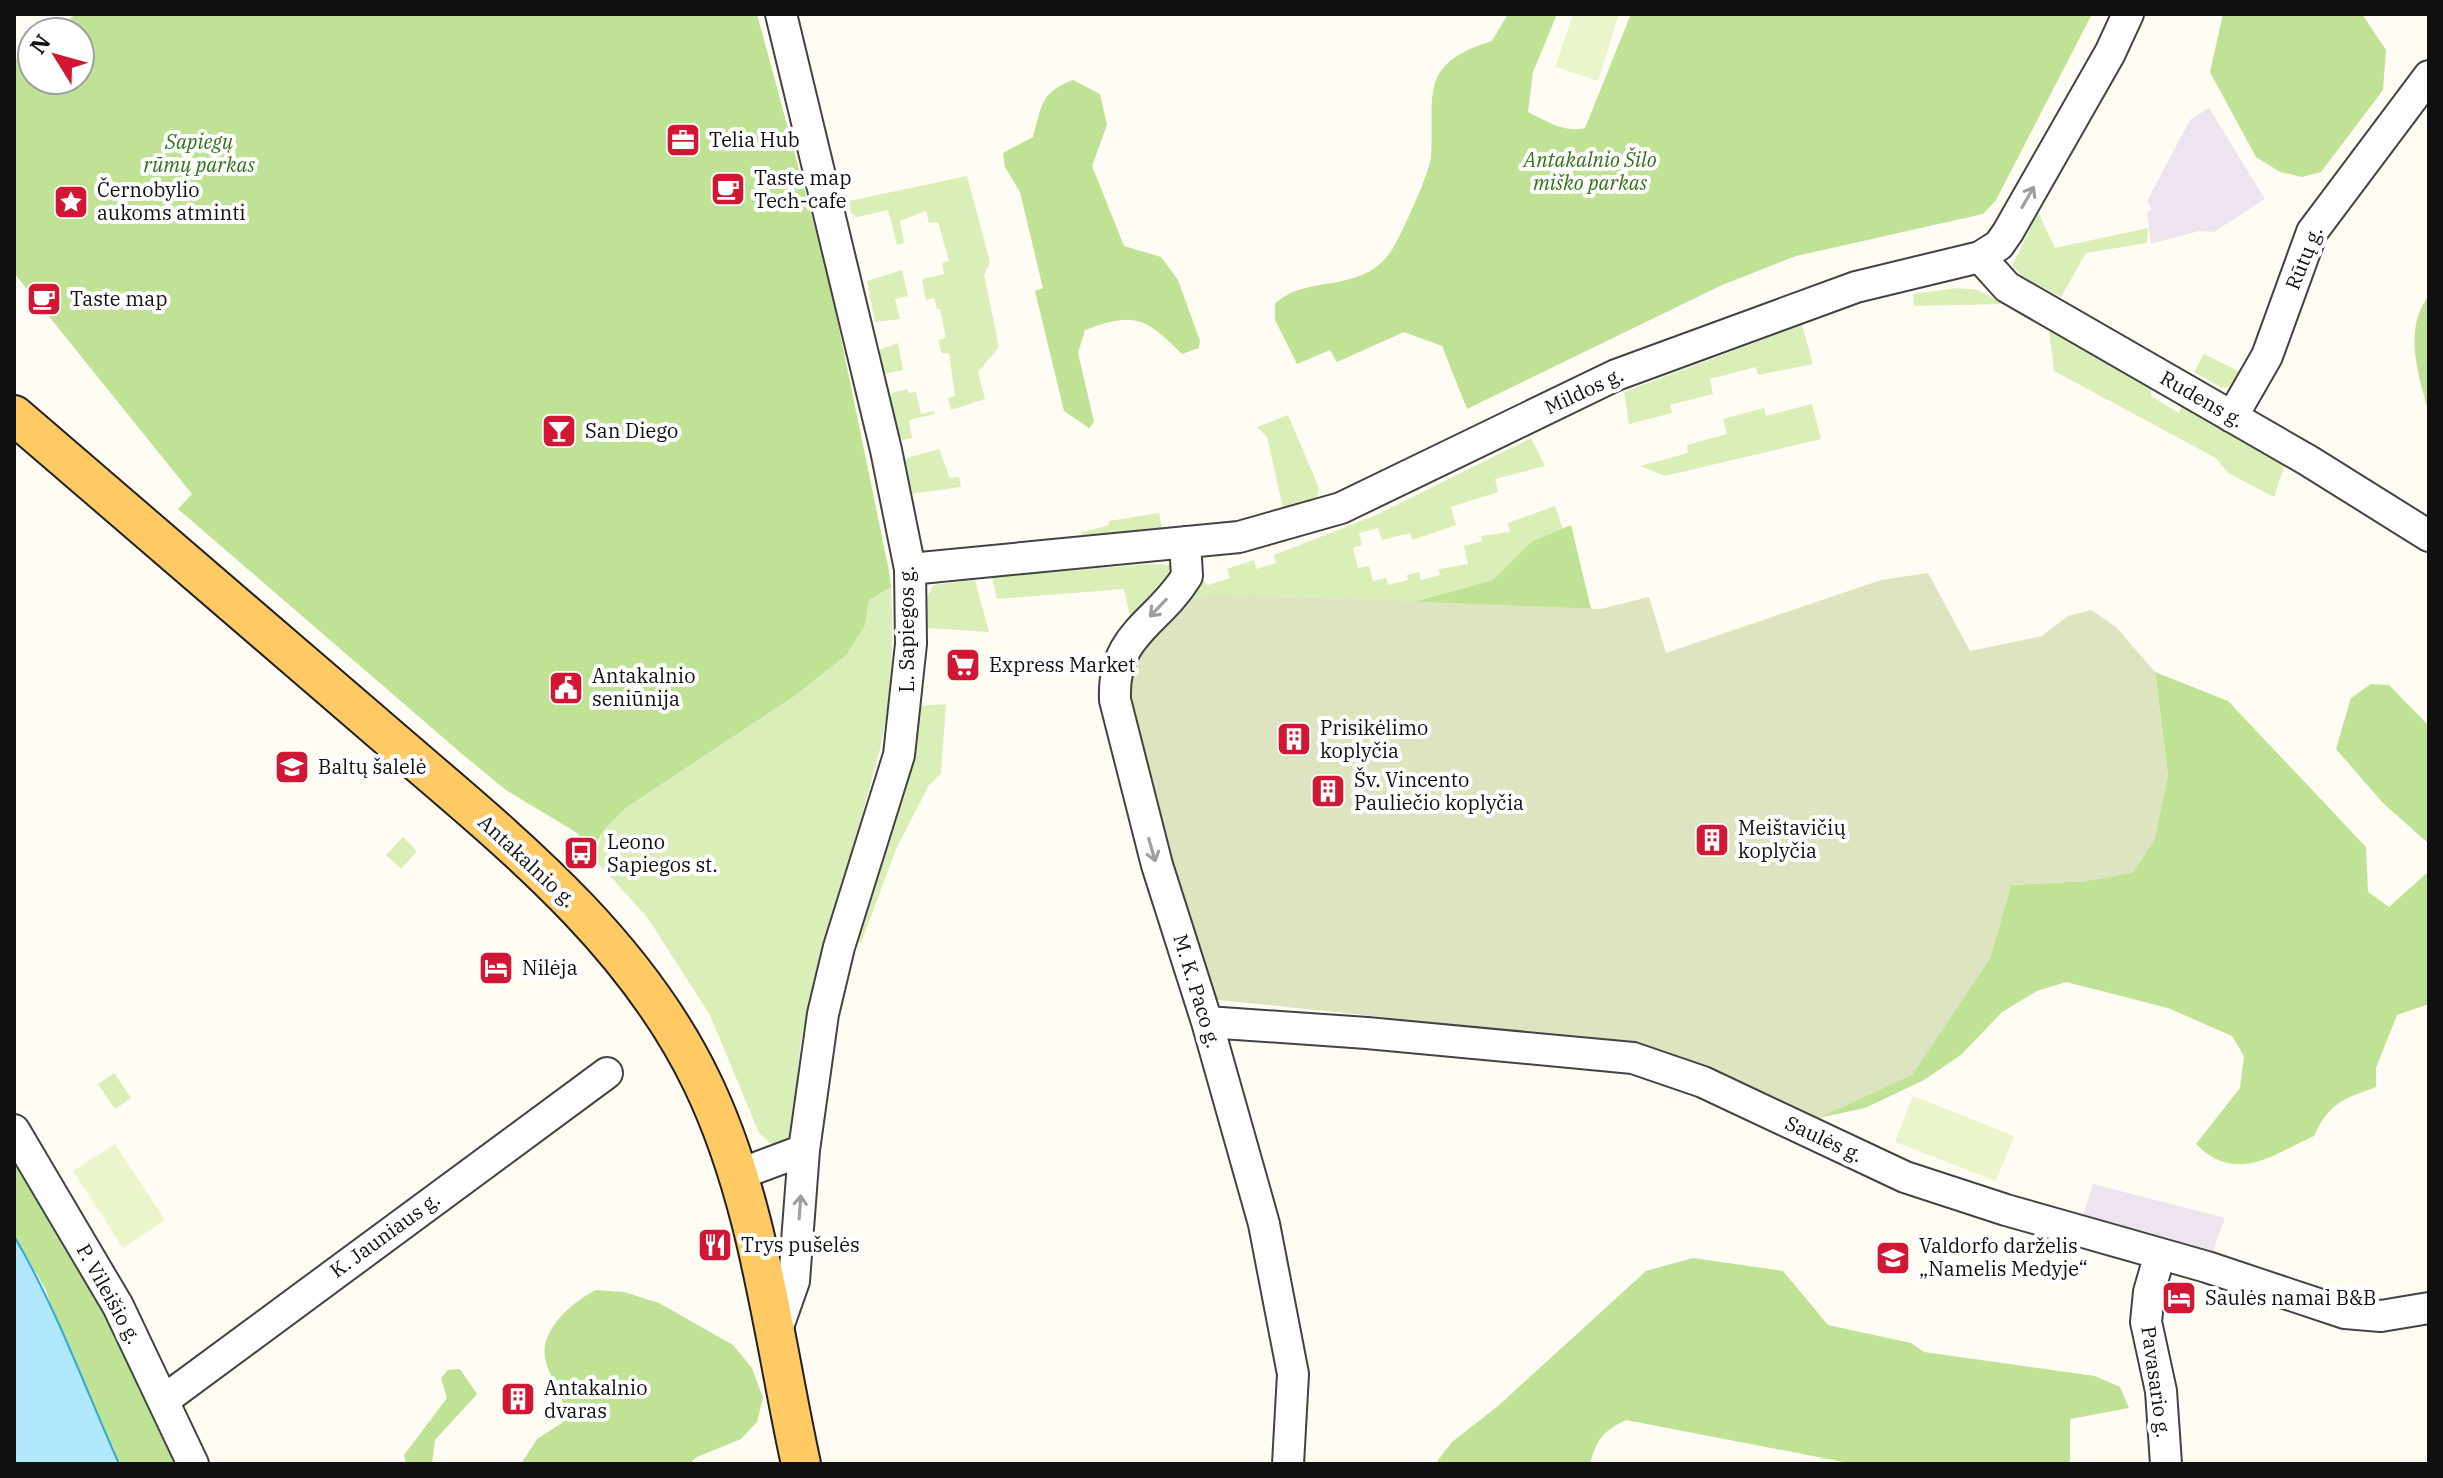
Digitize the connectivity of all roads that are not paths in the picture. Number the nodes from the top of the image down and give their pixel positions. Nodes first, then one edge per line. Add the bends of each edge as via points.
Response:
1 (781, 14) edge
2 (2128, 14) edge
3 (2429, 76) edge
4 (1980, 257) junction
5 (14, 415) edge
6 (2232, 417) junction
7 (2429, 536) edge
8 (1185, 542) junction
9 (910, 569) junction
10 (1207, 1022) junction
11 (607, 1073) dead end
12 (14, 1130) edge
13 (804, 1150) junction
14 (740, 1174) junction
15 (2160, 1254) junction
16 (2429, 1308) edge
17 (775, 1337) junction
18 (164, 1400) junction
19 (193, 1464) edge
20 (801, 1464) edge
21 (1288, 1464) edge
22 (2166, 1464) edge

1 - 9 street, L. Sapiegos g.
4 -> 2 street, Mildos g. via 2008,232
3 - 6 street, Rūtų g. via 2312,232 2267,356
4 - 6 street, Rudens g. via 2007,287
4 - 8 street, Mildos g. via 1856,287 1616,375 1341,508 1239,537
5 - 14 main road, Antakalnio g. via 455,796 593,923 664,1011 701,1080
6 - 7 street, Rudens g.
8 - 9 street, Mildos g.
8 -> 10 street, M. K. Paco g. via 1187,576 1127,643 1115,677 1115,700 1126,757
9 - 13 street, L. Sapiegos g. via 911,644 903,733 831,980
10 - 15 street, Saulės g. via 1633,1058 1715,1087 1905,1177
10 - 21 street, M. K. Paco g. via 1264,1224 1290,1352
11 - 18 street, K. Jauniaus g.
12 - 18 street, P. Vileišio g. via 118,1306
13 - 14 street
17 -> 13 street, L. Sapiegos g. via 794,1281
14 - 17 main road, Antakalnio g.
15 - 16 street, Saulės g. via 2345,1313 2381,1316
15 - 22 street, Pavasario g. via 2146,1322 2161,1391
17 - 20 main road, Antakalnio g.
18 - 19 street, P. Vileišio g.

